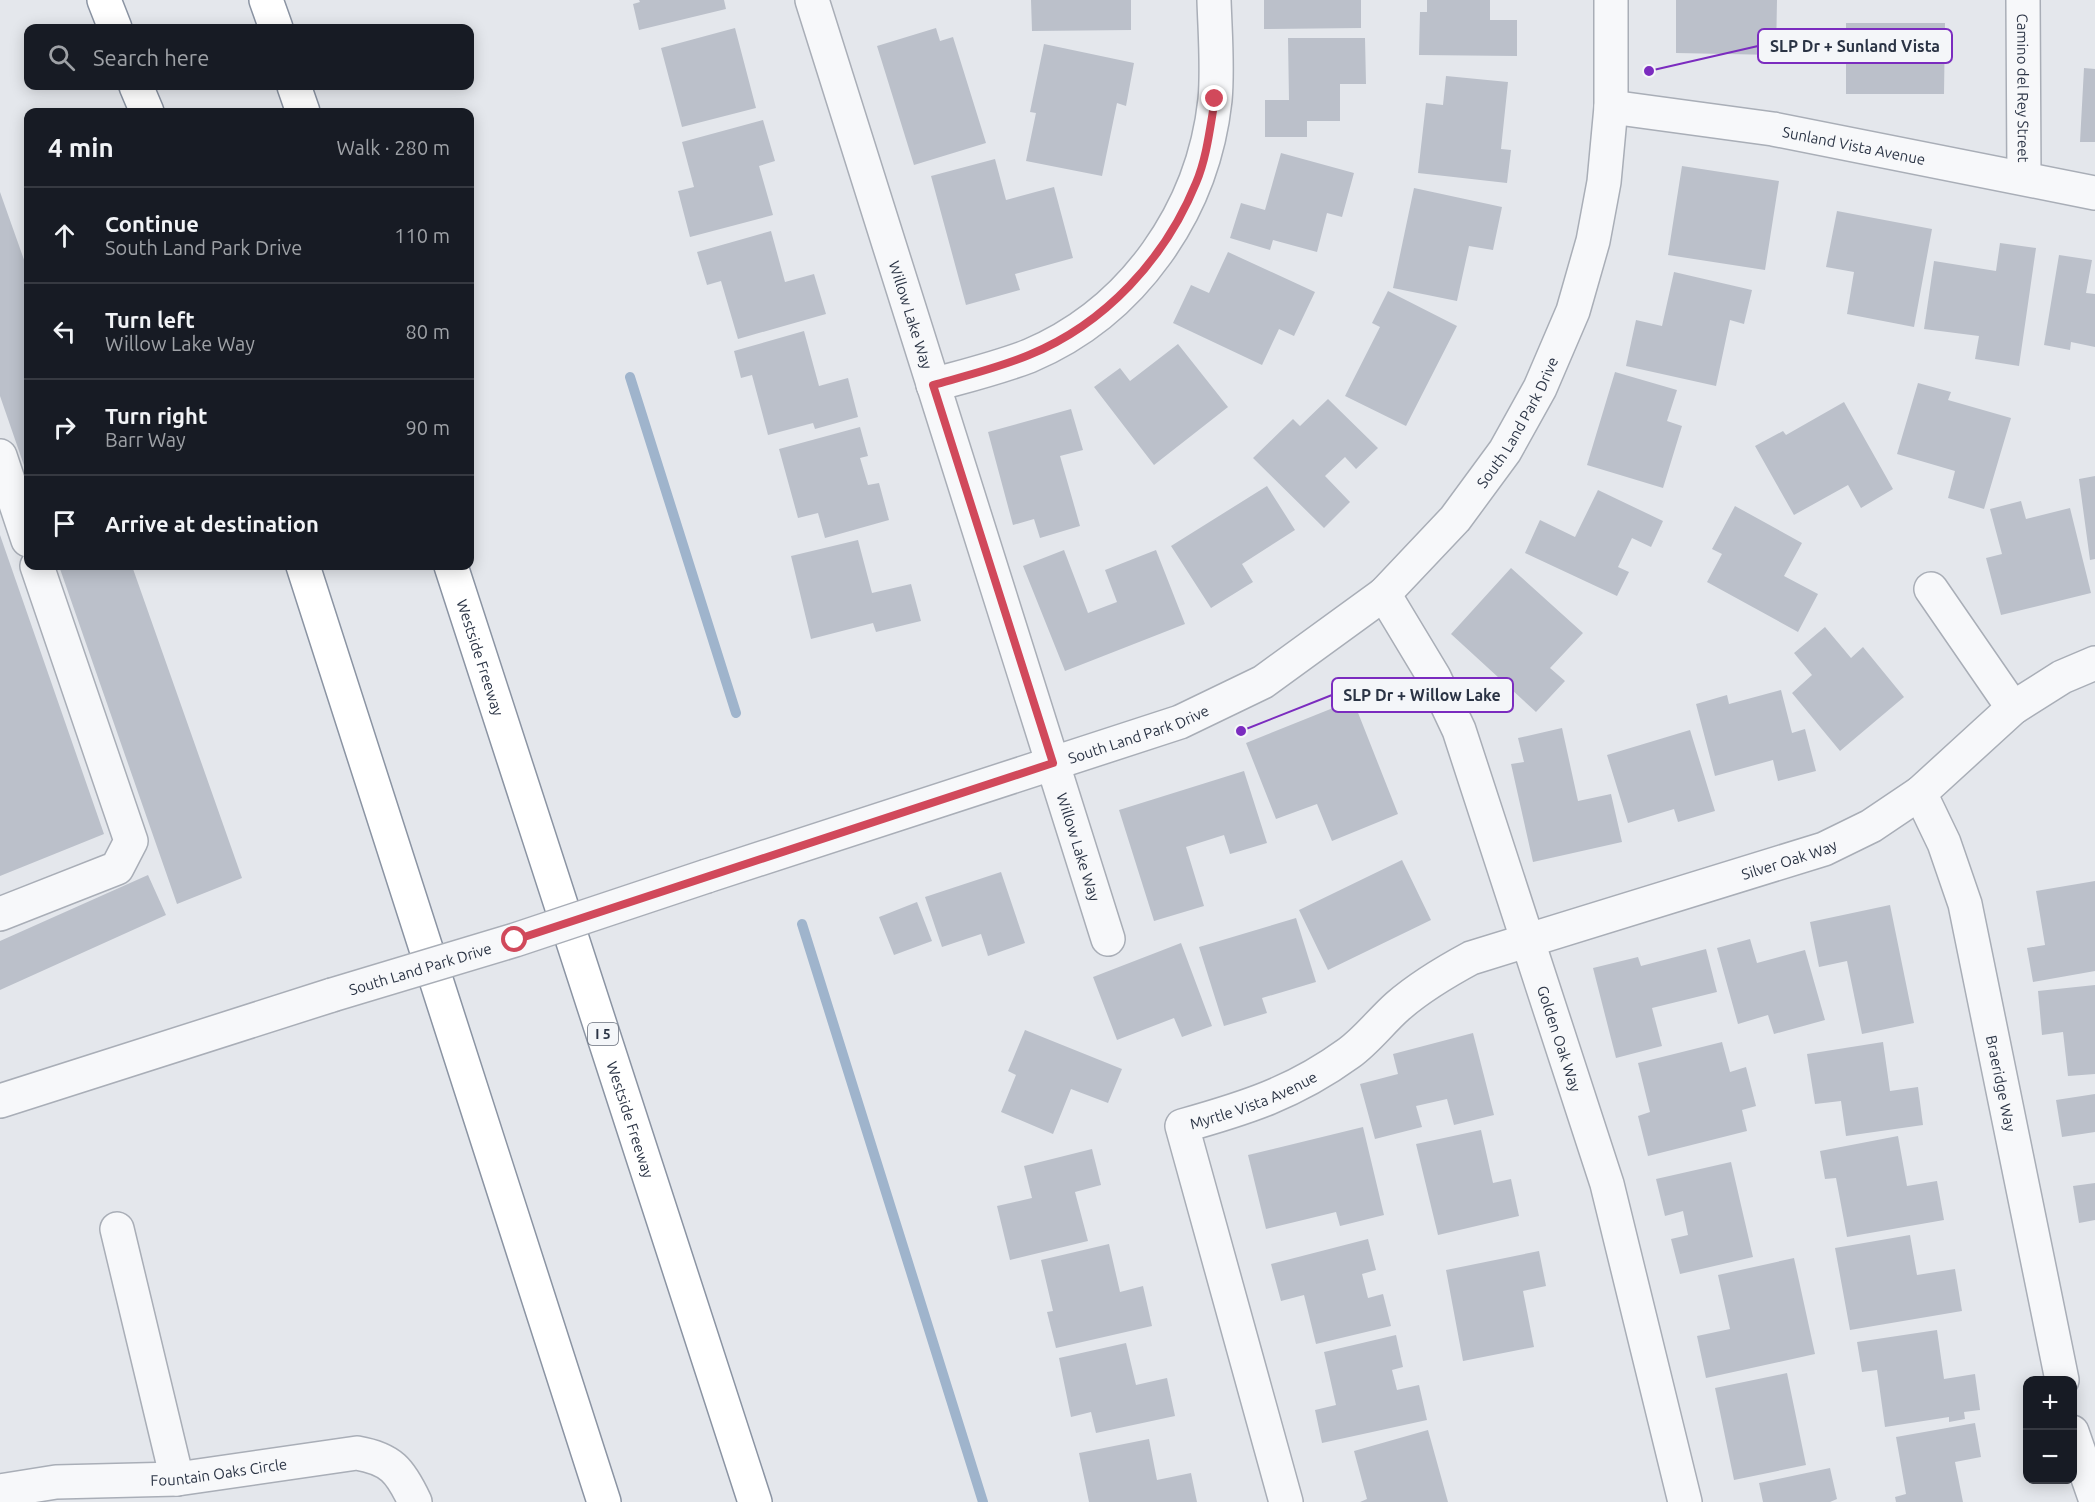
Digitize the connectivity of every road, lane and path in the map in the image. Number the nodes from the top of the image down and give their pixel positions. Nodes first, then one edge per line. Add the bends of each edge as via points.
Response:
1 (104, 0) edge
2 (122, 0) edge
3 (266, 0) edge
4 (291, 0) edge
5 (812, 0) edge
6 (1215, 0) edge
7 (1611, 0) edge
8 (2023, 0) edge
9 (113, 24) edge
10 (130, 24) edge
11 (275, 24) edge
12 (296, 24) edge
13 (138, 90) edge
14 (150, 90) edge
15 (295, 90) edge
16 (311, 90) edge
17 (1611, 107) junction
18 (145, 108) edge
19 (157, 108) edge
20 (302, 108) edge
21 (315, 108) edge
22 (2024, 178) junction
23 (2095, 192) edge
24 (933, 385) junction
25 (0, 456) edge
26 (24, 528) edge
27 (38, 570) edge
28 (304, 570) edge
29 (452, 570) edge
30 (1931, 589) dead end
31 (1384, 594) junction
32 (2095, 663) edge
33 (2013, 708) junction
34 (1053, 763) junction
35 (1920, 793) junction
36 (0, 914) edge
37 (1108, 939) dead end
38 (1528, 939) junction
39 (0, 1101) edge
40 (117, 1229) dead end
41 (2061, 1376) edge
42 (2077, 1444) edge
43 (177, 1479) junction
44 (0, 1491) edge
45 (2095, 1498) edge
46 (415, 1502) edge
47 (604, 1502) edge
48 (754, 1502) edge
49 (1286, 1502) edge
50 (1685, 1502) edge

1 - 9 highway
2 - 10 highway
3 - 11 highway
4 - 12 highway
5 - 24 street, Willow Lake Way
6 - 24 street via 1215,99 1206,152 1178,221 1154,257 1119,297 1077,330 1030,355
7 - 17 street, South Land Park Drive
8 - 22 street, Camino del Rey Street
13 - 18 highway
14 - 19 highway
15 - 20 highway
16 - 21 highway
17 - 22 street, Sunland Vista Avenue via 1773,129
17 - 31 street, South Land Park Drive via 1605,182 1593,241 1573,311 1540,388 1505,451 1455,519
22 - 23 street, Sunland Vista Avenue
24 - 34 street, Willow Lake Way
25 - 26 street
27 - 36 street via 131,841 117,868
28 - 47 highway
29 - 48 highway, Westside Freeway / I 5
30 - 33 street
31 - 34 street, South Land Park Drive via 1263,682 1180,722
31 - 38 street, Golden Oak Way via 1434,677 1459,730
32 - 33 street, Silver Oak Way via 2062,677
33 - 35 street, Silver Oak Way
34 - 37 street, Willow Lake Way
34 - 39 street, South Land Park Drive, bridge via 515,940
35 - 38 street, Silver Oak Way via 1871,826 1824,849
35 - 41 street, Braeridge Way via 1944,843 1965,904
38 - 49 street, Myrtle Vista Avenue via 1471,958 1436,976 1351,1052 1304,1083 1258,1104 1182,1126
38 - 50 street, Golden Oak Way via 1610,1195
40 - 43 street
42 - 45 street
43 - 44 street, Fountain Oaks Circle via 56,1482
43 - 46 street, Fountain Oaks Circle via 357,1453 380,1457 392,1466

